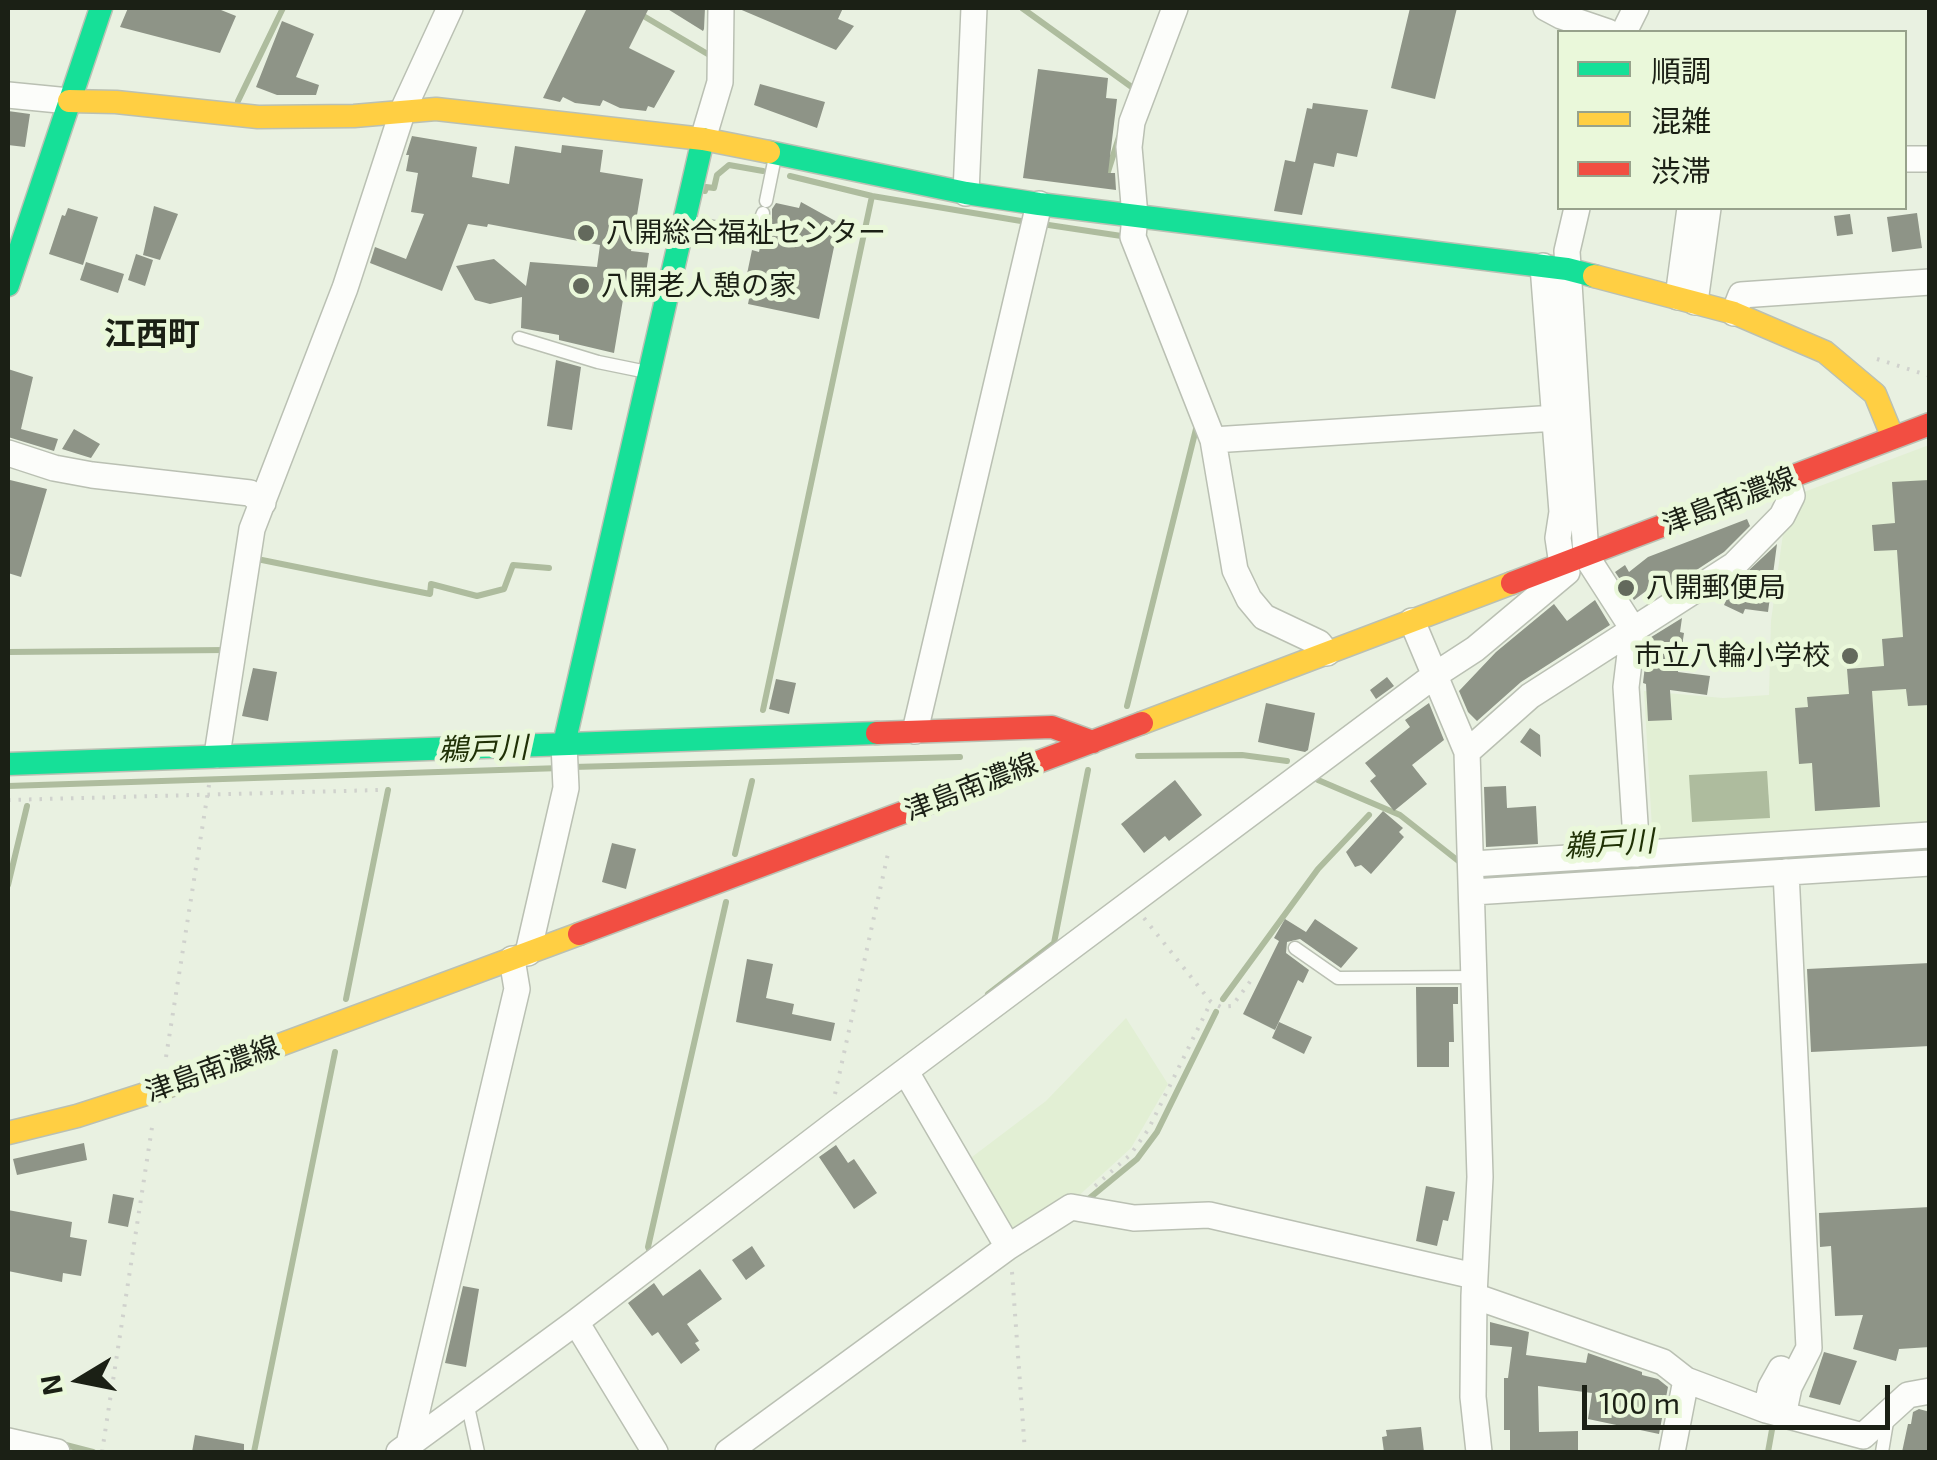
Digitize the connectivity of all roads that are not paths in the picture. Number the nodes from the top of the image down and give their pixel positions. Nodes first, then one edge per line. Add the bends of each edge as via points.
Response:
1 (101, 8) edge
2 (450, 8) edge
3 (722, 8) edge
4 (974, 8) edge
5 (1175, 8) edge
6 (1546, 8) edge
7 (1602, 30) edge
8 (8, 94) edge
9 (69, 101) junction
10 (403, 110) junction
11 (703, 139) junction
12 (776, 154) junction
13 (966, 194) junction
14 (1039, 204) junction
15 (1577, 210) edge
16 (1690, 210) edge
17 (1708, 210) edge
18 (1135, 216) junction
19 (18, 218) edge
20 (684, 220) junction
21 (1555, 268) junction
22 (1930, 282) edge
23 (8, 285) edge
24 (1687, 300) junction
25 (1734, 313) junction
26 (519, 338) dead end
27 (649, 373) junction
28 (1556, 418) junction
29 (1930, 424) edge
30 (1893, 438) junction
31 (1213, 440) junction
32 (8, 453) edge
33 (1787, 478) junction
34 (263, 503) junction
35 (1574, 560) junction
36 (1412, 621) junction
37 (1633, 629) junction
38 (1327, 653) junction
39 (1435, 675) junction
40 (915, 732) junction
41 (1092, 742) junction
42 (1468, 752) junction
43 (217, 755) junction
44 (565, 761) junction
45 (8, 764) edge
46 (1930, 835) edge
47 (1637, 854) junction
48 (1930, 863) edge
49 (1777, 873) junction
50 (1473, 880) junction
51 (1295, 948) dead end
52 (520, 956) junction
53 (1475, 976) junction
54 (906, 1072) junction
55 (8, 1133) edge
56 (1008, 1247) junction
57 (1474, 1286) junction
58 (576, 1322) junction
59 (1686, 1380) junction
60 (1930, 1391) edge
61 (468, 1402) junction
62 (1774, 1413) junction
63 (1888, 1414) junction
64 (8, 1441) edge
65 (404, 1448) edge
66 (57, 1452) edge
67 (478, 1452) edge
68 (654, 1452) edge
69 (728, 1452) edge
70 (1479, 1452) edge
71 (1672, 1452) edge
72 (1882, 1452) edge

1 - 9 street
2 - 10 street
3 - 11 street via 720,82
4 - 13 street
5 - 18 street via 1132,122
6 - 7 street
8 - 9 street
9 - 10 street via 258,117
9 - 19 street
10 - 11 street
10 - 34 street via 345,288
11 - 12 street
11 - 20 street
12 - 13 street
12 - 20 lane via 759,223 748,231
13 - 14 street
14 - 18 street
14 - 40 street
15 - 21 street via 1567,251
16 - 24 street
17 - 24 street
18 - 21 street
18 - 31 street via 1137,251
19 - 23 street
20 - 27 street
21 - 24 street
21 - 28 street
21 - 35 street
22 - 25 street via 1741,295
24 - 25 street
25 - 30 street via 1825,352 1875,394
26 - 27 lane
27 - 44 street
28 - 31 street
28 - 35 street
29 - 30 street, 津島南濃線
30 - 33 street, 津島南濃線
31 - 38 street via 1235,570 1248,599 1264,617
32 - 34 street via 92,476 250,494
33 - 35 street, 津島南濃線
33 - 37 street via 1792,496 1760,541
34 - 43 street via 252,529
35 - 36 street, 津島南濃線
35 - 37 street
35 - 39 street
36 - 38 street, 津島南濃線
36 - 39 street
37 - 42 street via 1530,696
37 - 47 street via 1626,687
38 - 41 street, 津島南濃線
39 - 42 street
39 - 54 street
40 - 41 street via 1052,727
40 - 44 street
41 - 52 street, 津島南濃線
42 - 50 street
43 - 44 street
43 - 45 street
44 - 52 street
46 - 47 street
47 - 50 street
48 - 49 street
49 - 50 street
49 - 62 street via 1809,1348
50 - 53 street
51 - 53 lane via 1338,978
52 - 55 street, 津島南濃線 via 159,1089
52 - 65 street
53 - 57 street via 1480,1177
54 - 56 street
54 - 58 street
56 - 57 street via 1071,1207 1134,1218 1209,1215
56 - 69 street
57 - 59 street via 1662,1362
57 - 70 street
58 - 61 street
58 - 68 street
59 - 62 street
59 - 71 street
60 - 63 street via 1908,1395
61 - 65 street
61 - 67 lane
62 - 63 street via 1863,1436
63 - 72 lane
64 - 66 street

